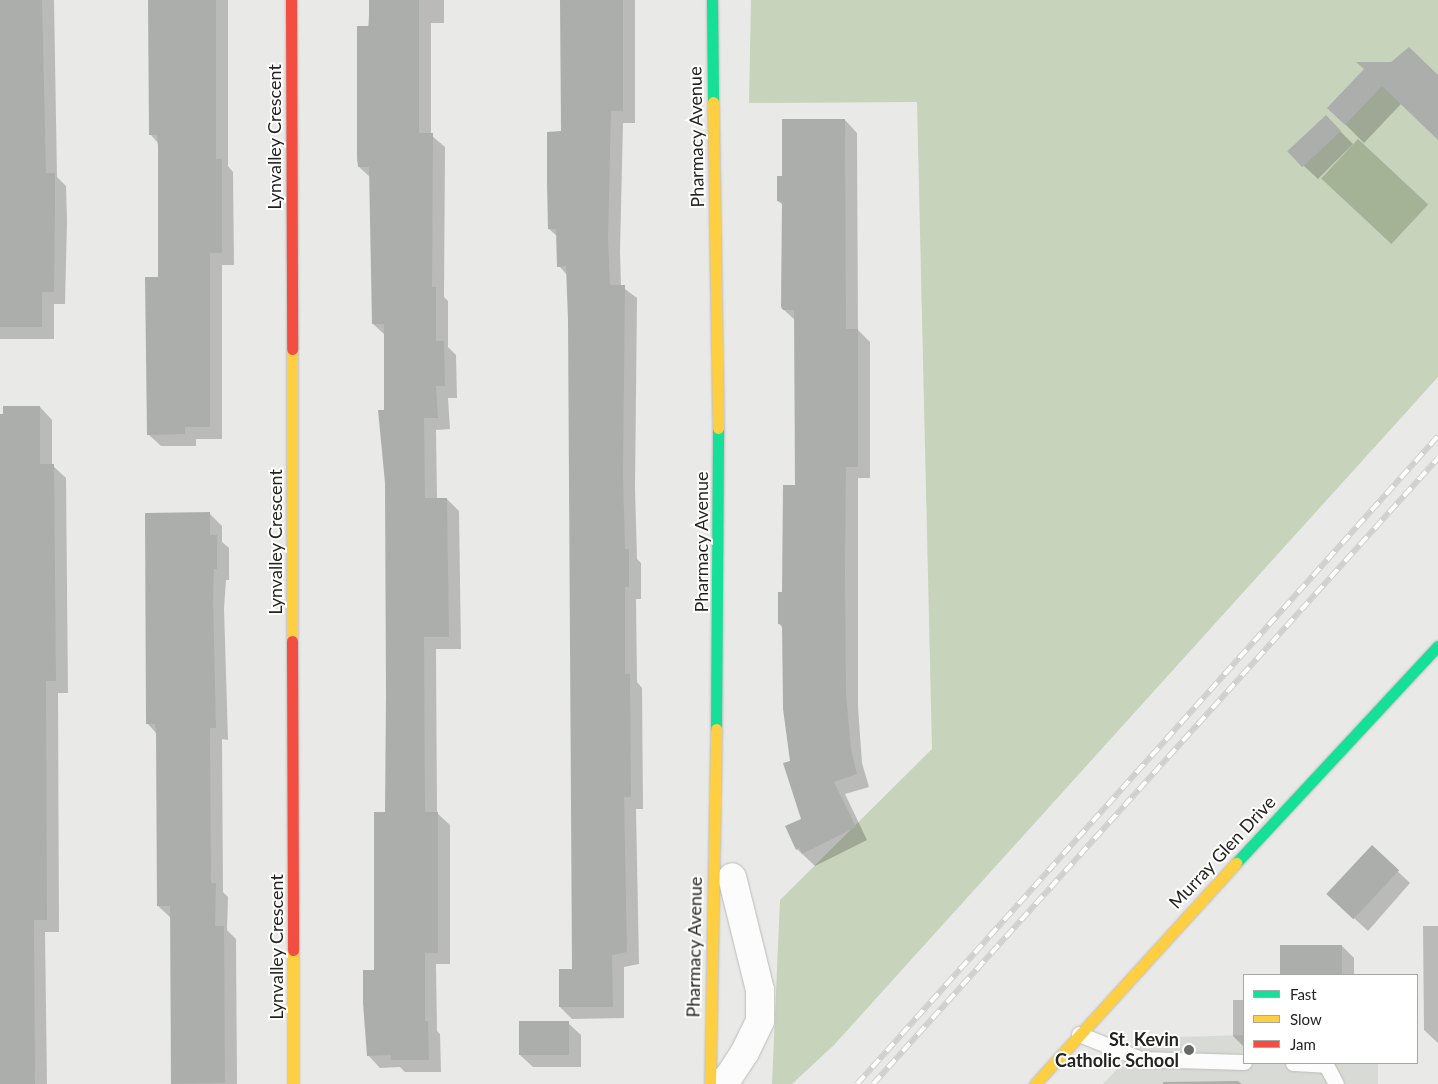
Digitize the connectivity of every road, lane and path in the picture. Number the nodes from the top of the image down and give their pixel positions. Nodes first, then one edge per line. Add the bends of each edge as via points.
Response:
1 (291, 0) edge
2 (712, 0) edge
3 (1438, 646) edge
4 (732, 877) dead end
5 (1079, 1034) junction
6 (1243, 1062) edge
7 (1310, 1064) edge
8 (293, 1084) edge
9 (710, 1084) edge
10 (719, 1084) edge
11 (1035, 1084) edge
12 (1336, 1084) edge

1 - 8 street, Lynvalley Crescent
2 - 9 street, Pharmacy Avenue via 719,542
3 - 5 street, Murray Glen Drive
4 - 10 street via 760,990 760,1021 741,1059 728,1078
5 - 6 lane via 1147,1060
5 - 11 street, Murray Glen Drive
7 - 12 lane via 1326,1065

